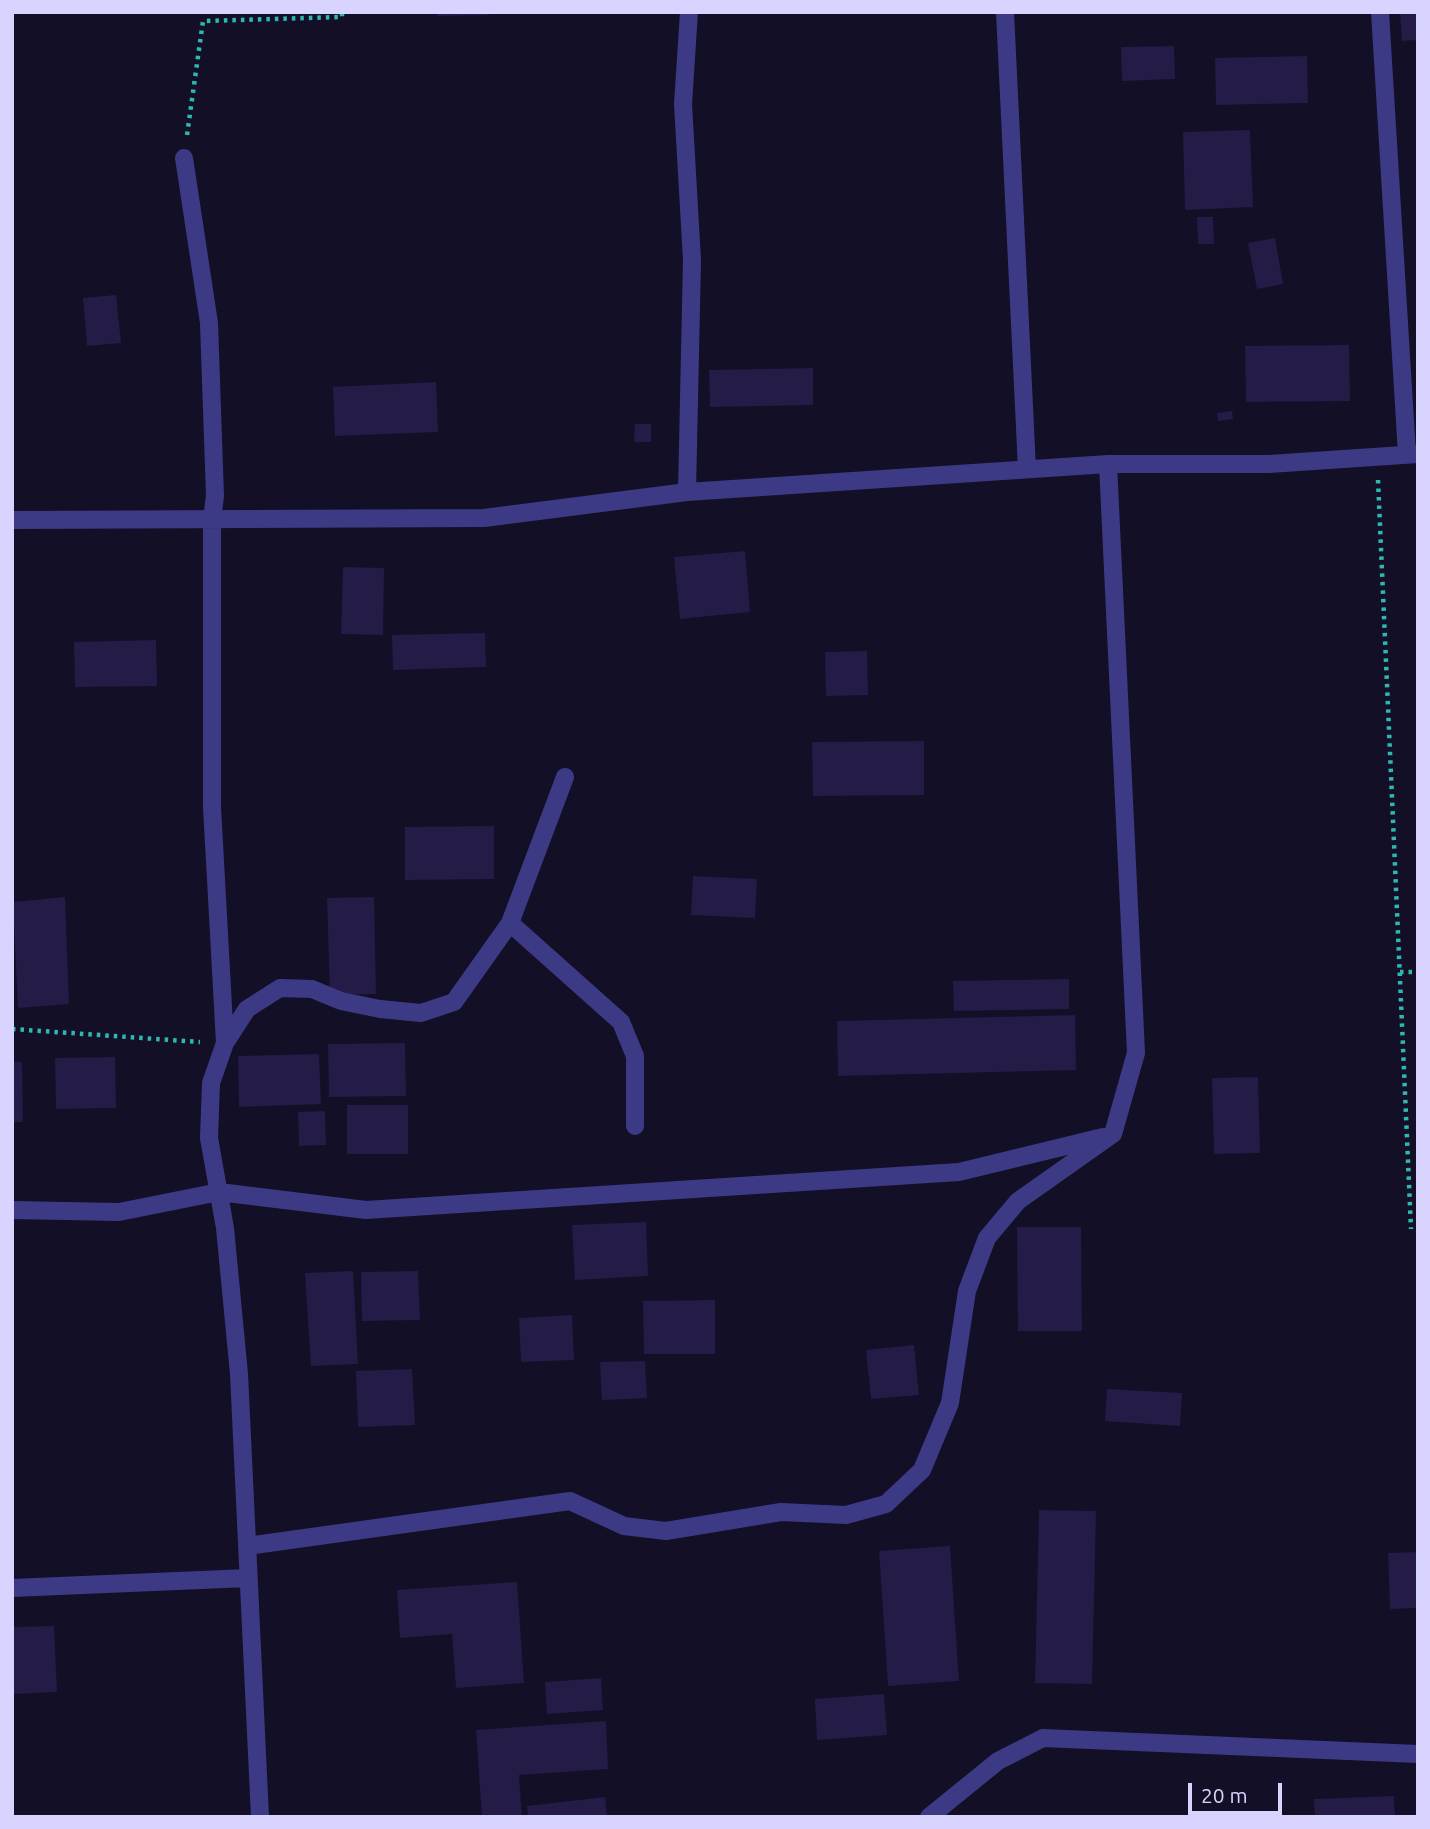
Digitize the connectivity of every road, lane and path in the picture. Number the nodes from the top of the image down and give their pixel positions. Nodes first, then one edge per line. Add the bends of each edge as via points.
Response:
1 (342, 12) edge
2 (689, 12) edge
3 (1006, 12) edge
4 (1380, 12) edge
5 (184, 158) joint
6 (1412, 454) edge
7 (1377, 458) junction
8 (1108, 464) junction
9 (1027, 469) junction
10 (687, 492) junction
11 (212, 519) junction
12 (12, 520) edge
13 (565, 778) dead end
14 (510, 923) junction
15 (1400, 972) junction
16 (1418, 972) edge
17 (12, 1029) edge
18 (225, 1043) junction
19 (635, 1126) dead end
20 (1114, 1134) junction
21 (219, 1192) junction
22 (12, 1210) edge
23 (1411, 1229) dead end
24 (247, 1546) junction
25 (248, 1578) junction
26 (12, 1588) edge
27 (1418, 1754) edge
28 (260, 1817) edge
29 (929, 1817) edge

1 - 5 path via 342,17 203,21
2 - 10 street via 683,104 692,260
3 - 9 street
4 - 6 street
5 - 11 street via 209,323
6 - 7 street
7 - 8 street via 1269,464
7 - 15 path
8 - 9 street
8 - 20 street via 1136,1053
9 - 10 street
10 - 11 street via 484,518
11 - 12 street
11 - 18 street via 212,807
13 - 14 street
14 - 18 street via 454,1002 421,1013 341,1001 312,989 280,988 247,1009
14 - 19 street via 621,1022 635,1056
15 - 16 path
15 - 23 path
17 - 18 path
18 - 21 street via 211,1083 209,1139
20 - 21 street via 959,1172 421,1207 366,1210
20 - 24 street via 1018,1201 987,1238 967,1291 950,1403 922,1470 886,1504 846,1515 781,1512 666,1531 624,1526 570,1501
21 - 22 street via 120,1212
21 - 24 street via 239,1374
24 - 25 street
25 - 26 street
25 - 28 street
27 - 29 street via 1043,1738 998,1761

